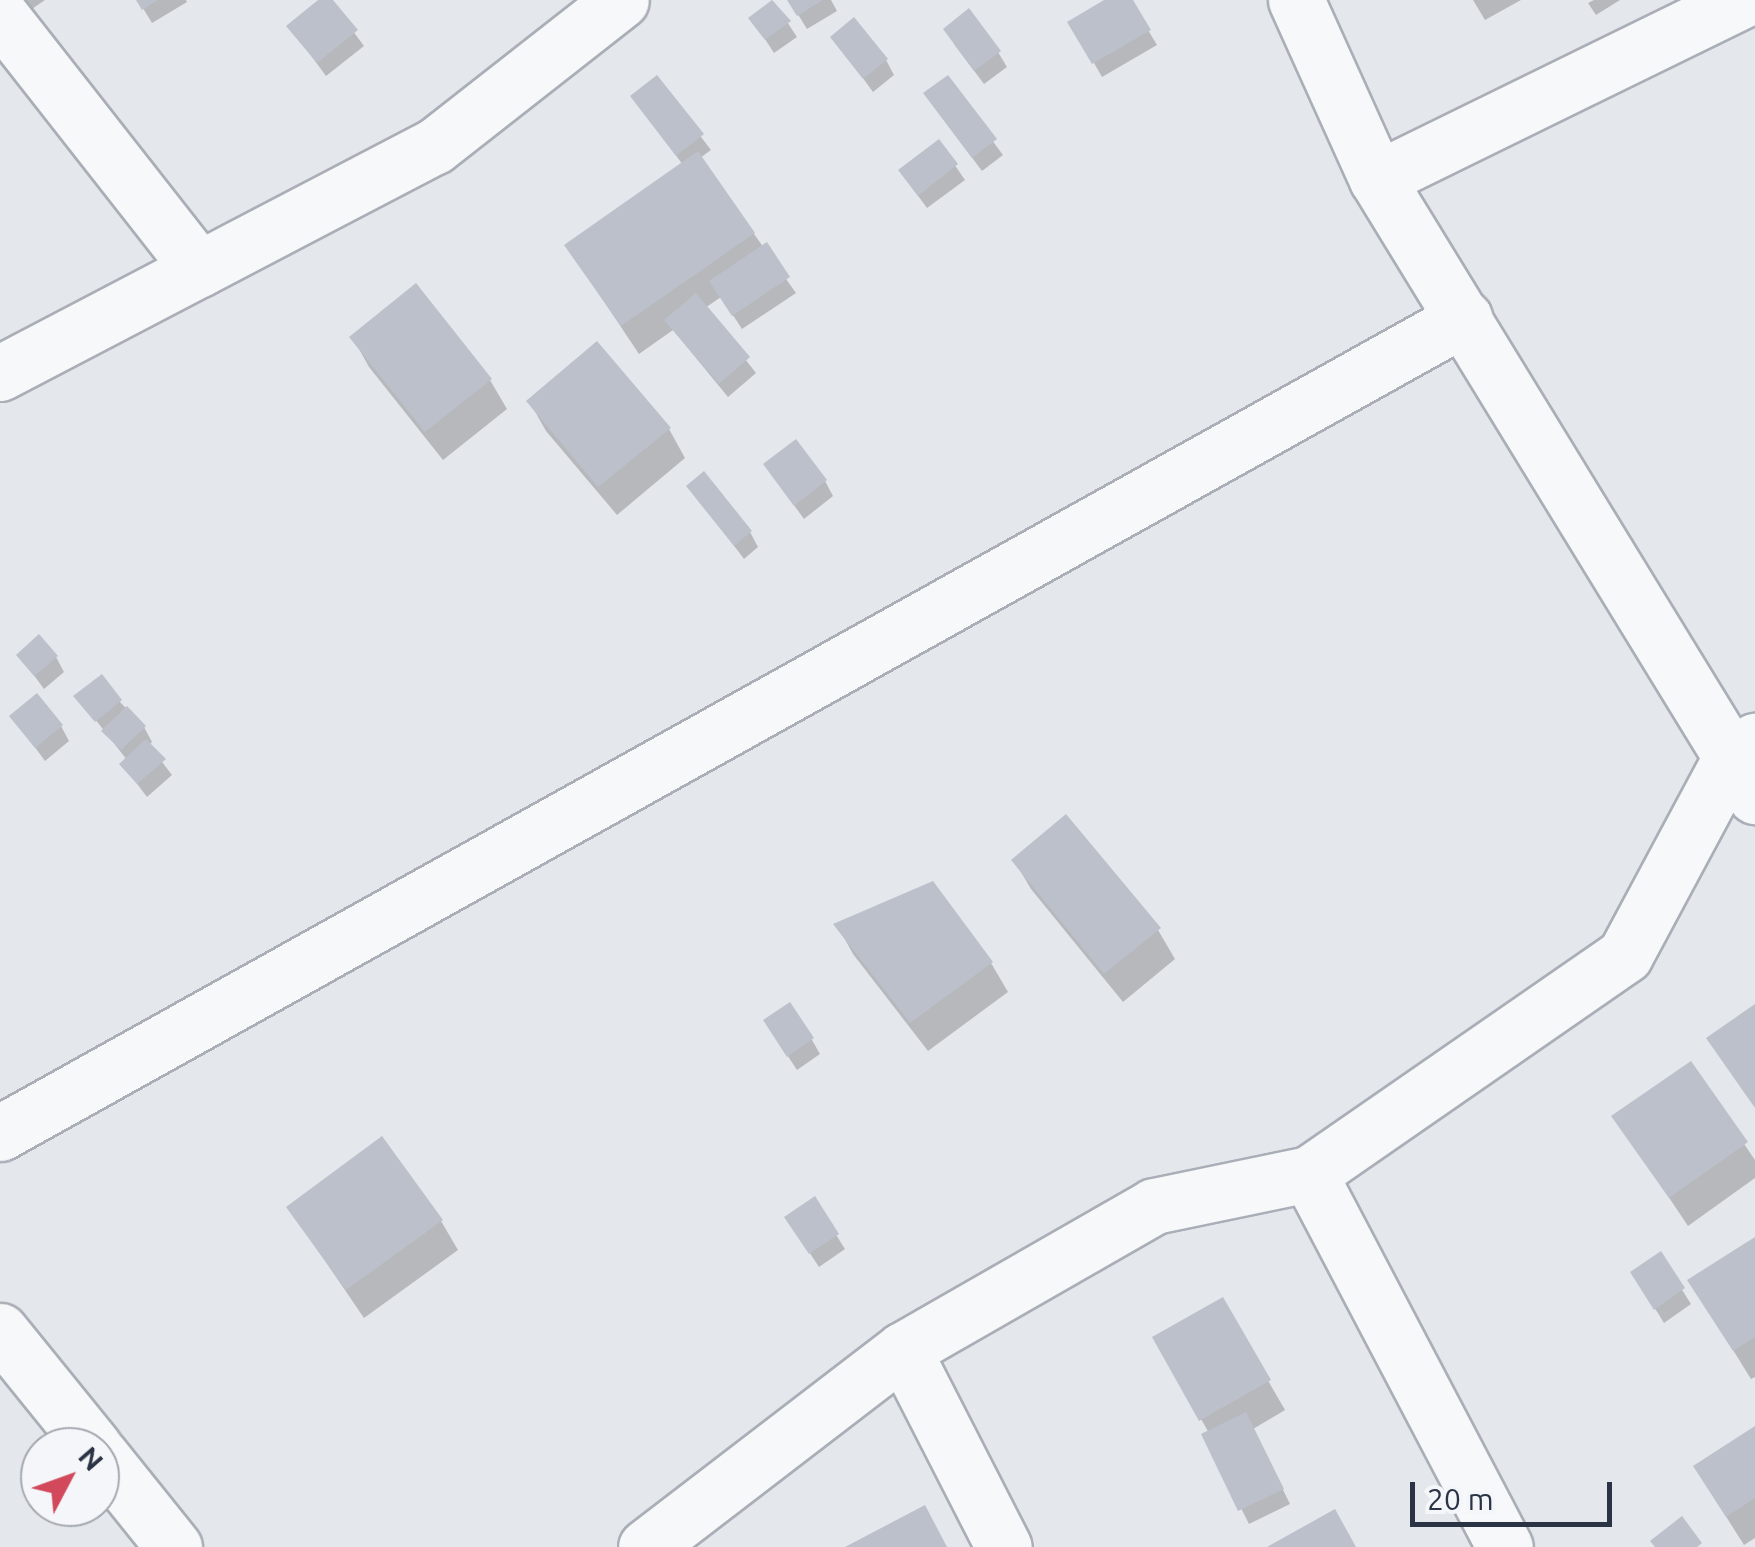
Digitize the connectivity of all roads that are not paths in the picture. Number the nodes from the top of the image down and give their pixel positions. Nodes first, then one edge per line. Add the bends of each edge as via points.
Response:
1 (621, 0) edge
2 (1296, 0) edge
3 (1742, 0) edge
4 (0, 15) edge
5 (1377, 179) junction
6 (199, 270) junction
7 (1464, 318) junction
8 (0, 372) edge
9 (1748, 763) edge
10 (0, 1133) edge
11 (1309, 1174) junction
12 (0, 1331) edge
13 (903, 1350) junction
14 (78, 1427) edge
15 (120, 1480) edge
16 (174, 1547) edge
17 (646, 1547) edge
18 (1004, 1547) edge
19 (1506, 1547) edge

1 - 6 street via 434,146
2 - 5 street
3 - 5 street
4 - 6 street
5 - 7 street
6 - 8 street
7 - 9 street
7 - 10 street
9 - 11 street via 1625,955
11 - 13 street via 1154,1206
11 - 19 street
12 - 14 street
13 - 17 street
13 - 18 street
15 - 16 street

